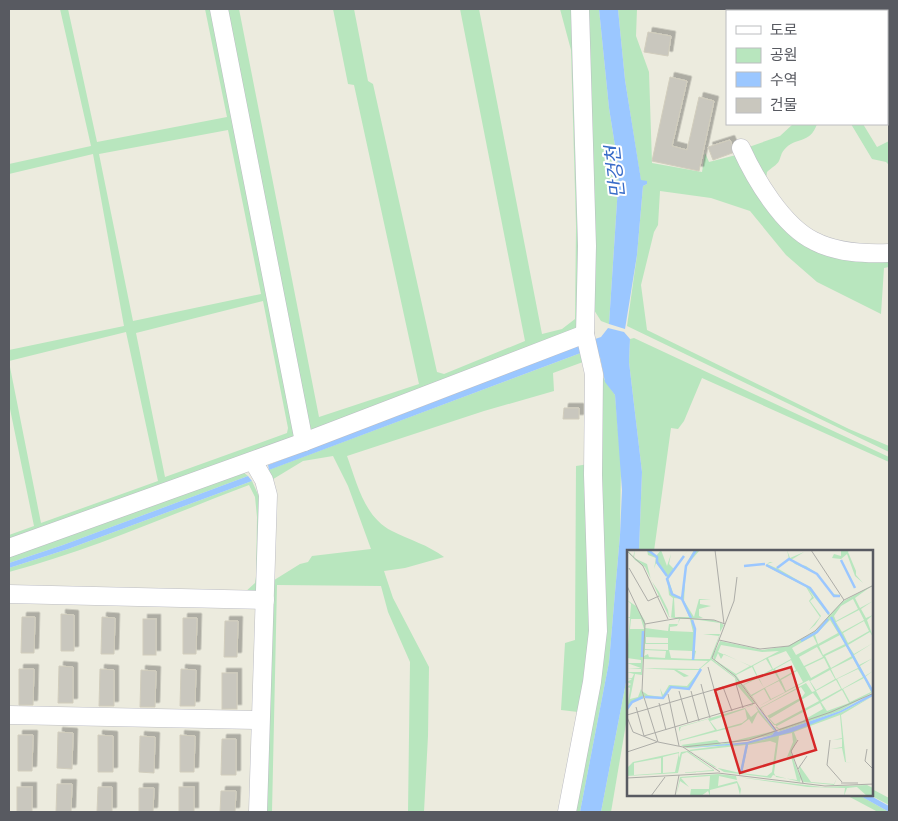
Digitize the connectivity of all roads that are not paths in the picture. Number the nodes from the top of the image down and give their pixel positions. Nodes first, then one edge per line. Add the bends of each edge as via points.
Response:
1 (219, 9) edge
2 (580, 9) edge
3 (741, 148) dead end
4 (889, 253) edge
5 (585, 334) junction
6 (304, 442) junction
7 (253, 461) junction
8 (9, 548) edge
9 (9, 594) edge
10 (265, 600) junction
11 (9, 715) edge
12 (260, 720) junction
13 (258, 812) edge
14 (566, 812) edge

1 - 6 street
2 - 5 street via 587,246
3 - 4 street via 783,215 812,240 838,250
5 - 6 street
5 - 14 street via 594,374 592,475 598,631 592,682
6 - 7 street
7 - 8 street
7 - 10 street via 268,495
9 - 10 street
10 - 12 street
11 - 12 street
12 - 13 street

